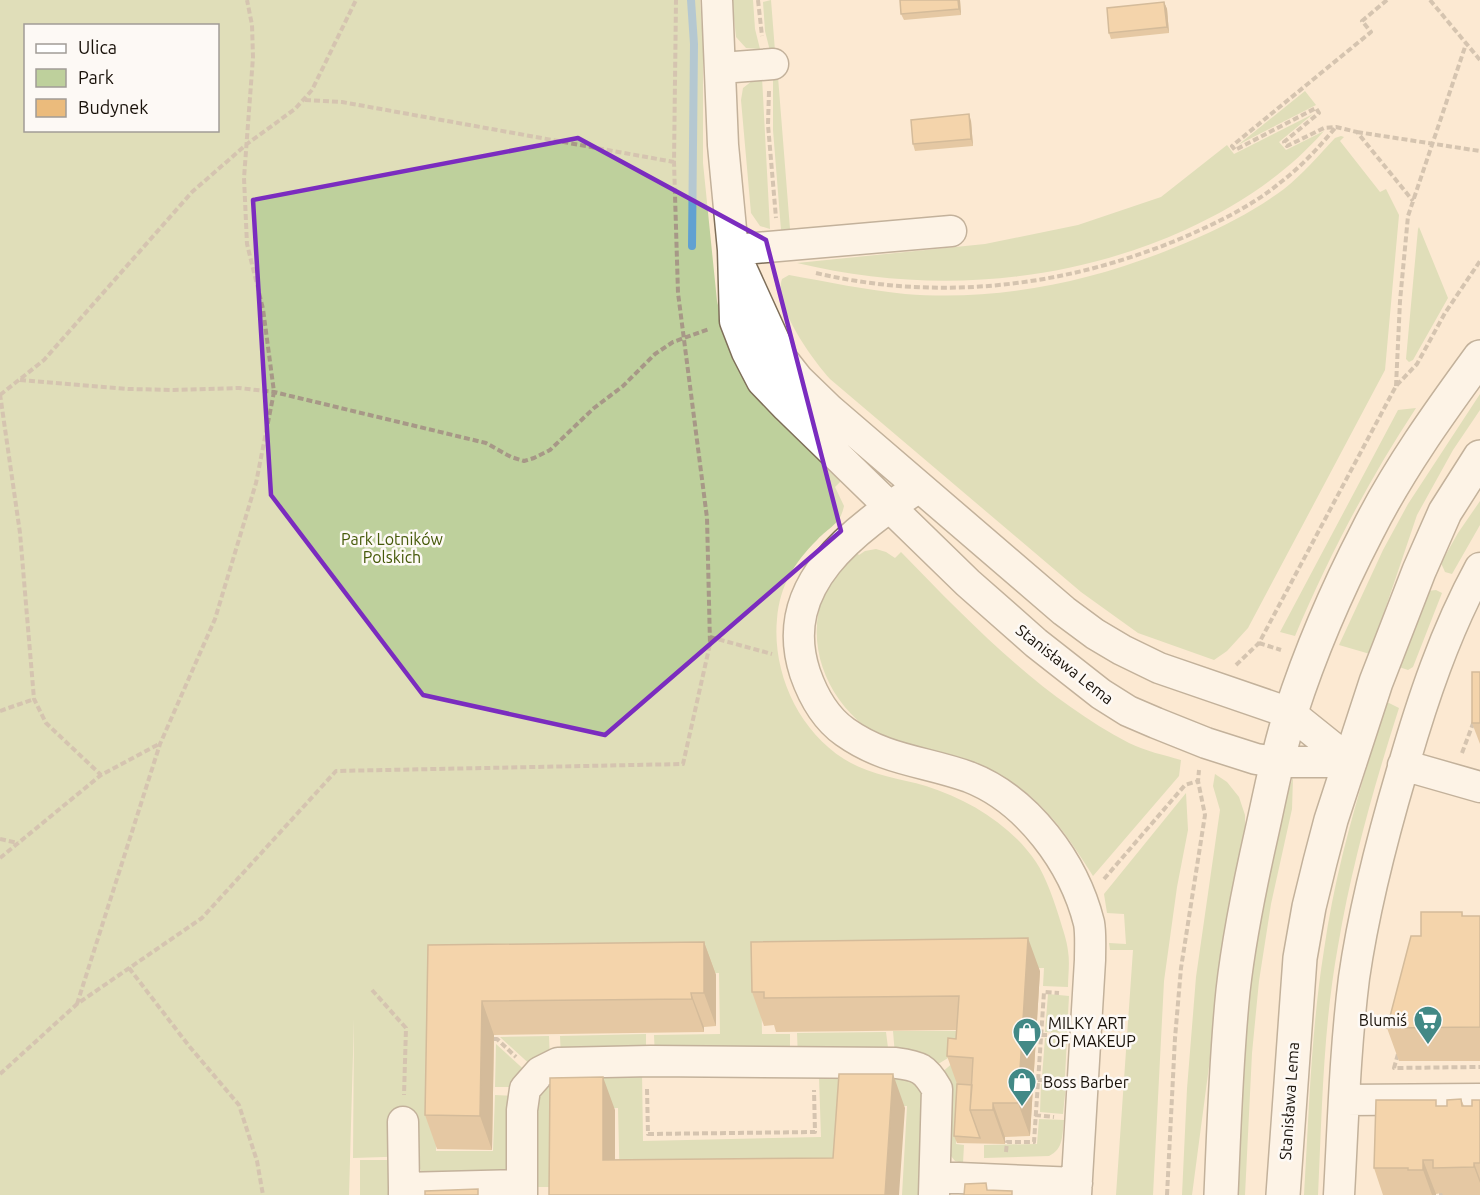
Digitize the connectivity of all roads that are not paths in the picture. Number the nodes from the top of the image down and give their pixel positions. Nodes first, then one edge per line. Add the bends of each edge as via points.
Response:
1 (717, 0) edge
2 (770, 64) road end
3 (721, 68) junction
4 (951, 231) dead end
5 (733, 250) junction
6 (1480, 357) edge
7 (1480, 457) edge
8 (919, 487) junction
9 (889, 507) junction
10 (1480, 568) edge
11 (1290, 713) junction
12 (1277, 762) junction
13 (1351, 762) junction
14 (1403, 765) junction
15 (1480, 787) edge
16 (1480, 1099) edge
17 (1345, 1100) junction
18 (403, 1122) road end
19 (934, 1186) edge
20 (1077, 1189) edge
21 (522, 1190) edge
22 (404, 1191) edge
23 (1221, 1195) edge
24 (1283, 1195) edge
25 (1340, 1195) edge

1 - 3 street
2 - 3 street
3 - 5 street via 723,145
4 - 5 street
5 - 8 street via 772,339 793,373
5 - 9 street, Stanisława Lema via 735,321 762,381
6 - 11 main road via 1418,445 1367,531 1309,659
7 - 13 main road, Stanisława Lema via 1445,512 1423,561 1376,682
8 - 9 street
8 - 11 street via 1095,634 1159,668
9 - 12 street, Stanisława Lema via 1036,643 1101,694 1128,711 1206,743
9 - 20 street via 836,552 814,582 801,614 803,665 811,689 843,731 886,755 969,777 996,791 1026,814 1069,871 1089,924 1090,960
10 - 14 street via 1423,698
11 - 12 main road
11 - 13 street
12 - 13 street, Stanisława Lema
12 - 23 main road via 1251,878 1234,990
13 - 24 main road, Stanisława Lema via 1320,861 1300,958
14 - 15 street
14 - 17 street via 1371,885 1354,978
16 - 17 street
17 - 25 street
18 - 22 street
19 - 20 street via 1004,1180
19 - 21 street via 937,1089 918,1066 645,1061 558,1062 540,1072 525,1089
21 - 22 street

